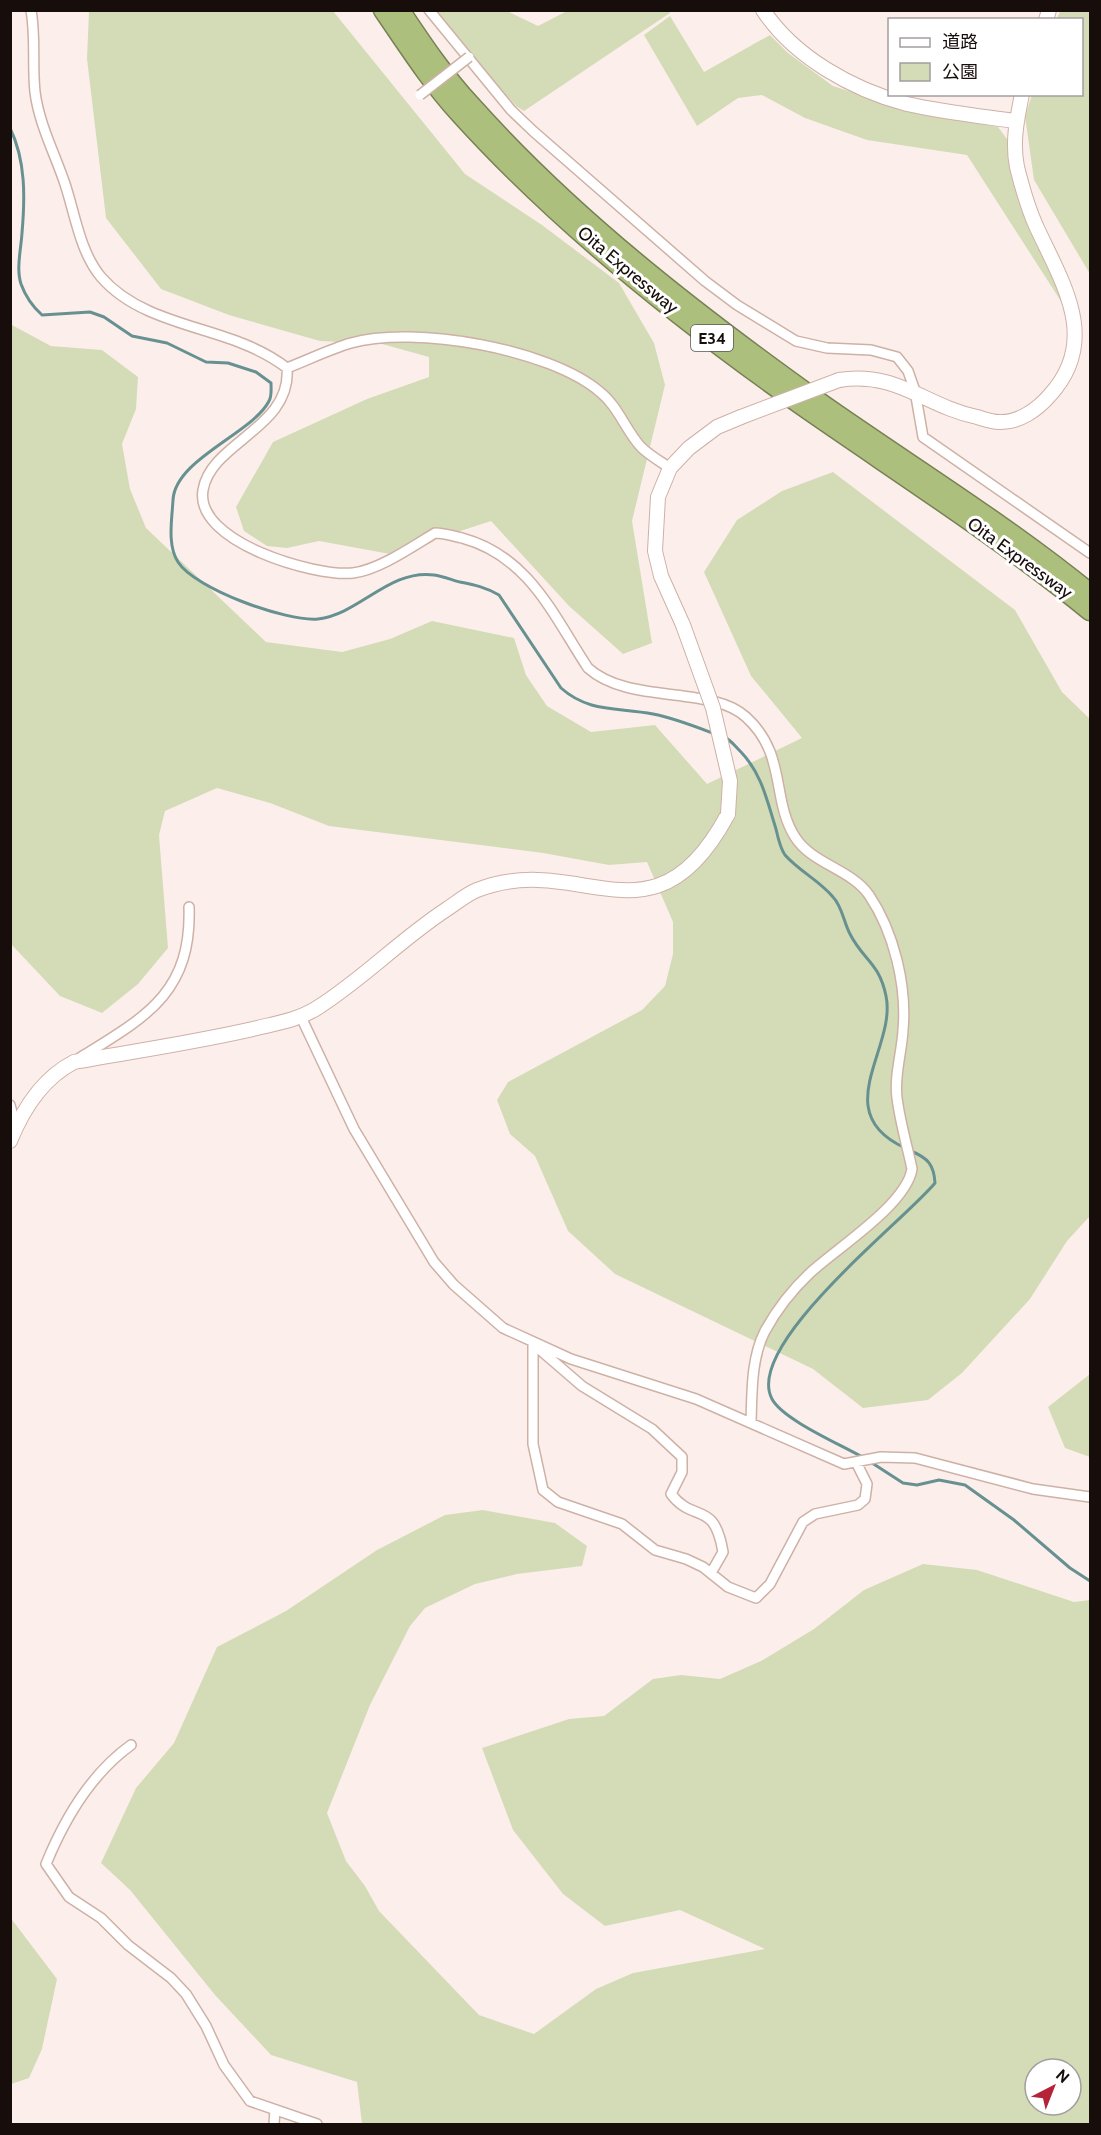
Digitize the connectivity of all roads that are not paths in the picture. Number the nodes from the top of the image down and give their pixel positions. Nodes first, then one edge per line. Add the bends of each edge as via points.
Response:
1 (32, 10) edge
2 (383, 10) edge
3 (400, 10) edge
4 (429, 10) edge
5 (763, 10) edge
6 (469, 57) junction
7 (420, 95) dead end
8 (1022, 96) edge
9 (1016, 122) junction
10 (287, 368) junction
11 (915, 391) junction
12 (670, 468) junction
13 (1090, 553) edge
14 (1090, 593) edge
15 (1090, 611) edge
16 (189, 907) dead end
17 (301, 1017) junction
18 (74, 1062) junction
19 (10, 1105) edge
20 (16, 1127) junction
21 (10, 1141) edge
22 (533, 1343) junction
23 (751, 1422) junction
24 (856, 1462) junction
25 (1090, 1497) edge
26 (711, 1573) junction
27 (131, 1745) dead end
28 (275, 2110) junction
29 (274, 2124) edge
30 (317, 2124) edge

1 - 10 street via 35,95 81,236 100,276 124,298 150,311 257,348
2 - 15 highway, Oita Expressway / E34 via 418,63 457,111 508,165 594,242 722,346 987,532
3 - 14 highway, Oita Expressway / E34 via 469,104 595,226 766,362 995,521
4 - 6 street
5 - 9 street via 776,29 803,53 880,95 906,104
6 - 7 street, bridge
6 - 11 street via 511,110 548,145 737,305 796,341 897,357 908,371
8 - 9 street
9 - 11 street via 1017,164 1025,194 1036,226 1066,285 1071,306 1076,344 1071,366 1043,403 1020,418 999,422 954,412
10 - 12 street via 365,340 426,337 471,341 559,367 601,392 641,447
10 - 23 street via 284,398 209,474 203,490 204,507 220,528 257,551 318,571 339,573 356,573 396,557 435,533 478,542 501,553 536,587 588,668 600,678 616,685 721,704 745,716 765,739 779,779 785,815 795,837 804,848 845,873 868,894 884,922 900,976 904,1028 896,1097 911,1177 879,1216 809,1274 781,1307 764,1334 757,1356
11 - 12 street, bridge via 860,376 838,380 717,428
11 - 13 street via 920,427 930,443
12 - 17 street, bridge via 658,497 655,550 661,576 713,708 730,782 728,814 712,844 675,878 645,890 607,891 523,880 477,890 421,926 343,991
16 - 18 street via 188,940 170,990 140,1021
17 - 18 street
17 - 22 street via 354,1129 434,1262 502,1328
18 - 20 street via 42,1087
19 - 20 street
20 - 21 street
22 - 23 street
22 - 26 street via 564,1372 652,1429 682,1457 682,1472 671,1494 677,1502 717,1524 723,1551
22 - 26 street via 533,1444 543,1490 558,1502 622,1524 655,1550 686,1559
23 - 24 street via 844,1464
24 - 25 street via 881,1457 915,1458 1033,1489
24 - 26 street via 867,1484 865,1499 858,1505 816,1514 803,1522 770,1584 756,1598 728,1587
27 - 28 street via 88,1789 59,1833 46,1864 69,1897 101,1918 186,1994 239,2090 249,2101
28 - 29 street
28 - 30 street

